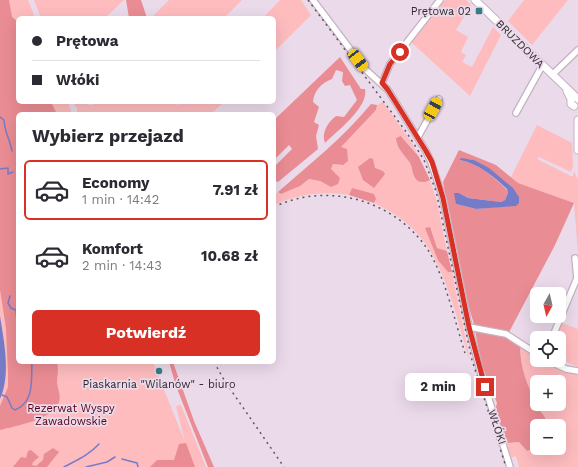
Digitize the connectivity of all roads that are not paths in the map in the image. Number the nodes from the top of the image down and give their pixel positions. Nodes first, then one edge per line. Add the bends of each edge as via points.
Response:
1 (313, 0) edge
2 (440, 0) edge
3 (475, 0) edge
4 (578, 50) edge
5 (542, 66) junction
6 (552, 75) junction
7 (382, 83) junction
8 (439, 99) dead end
9 (575, 101) edge
10 (516, 113) dead end
11 (578, 120) edge
12 (418, 137) junction
13 (578, 150) edge
14 (575, 258) dead end
15 (469, 327) junction
16 (555, 331) edge
17 (530, 349) edge
18 (562, 367) edge
19 (578, 371) edge
20 (510, 467) edge

1 - 7 street, WŁÓKI via 365,69
2 - 7 street via 390,64
3 - 5 street, BRUZDOWA
4 - 6 street
5 - 6 street, BRUZDOWA
5 - 10 street
6 - 9 street, BRUZDOWA via 571,92
7 - 12 street, WŁÓKI
8 - 12 street
9 - 11 street, BRUZDOWA
11 - 13 street, BRUZDOWA
12 - 15 street, WŁÓKI via 432,162 443,198
14 - 16 street via 577,278
15 - 17 street via 508,335
15 - 20 street, WŁÓKI via 488,400
18 - 19 street

